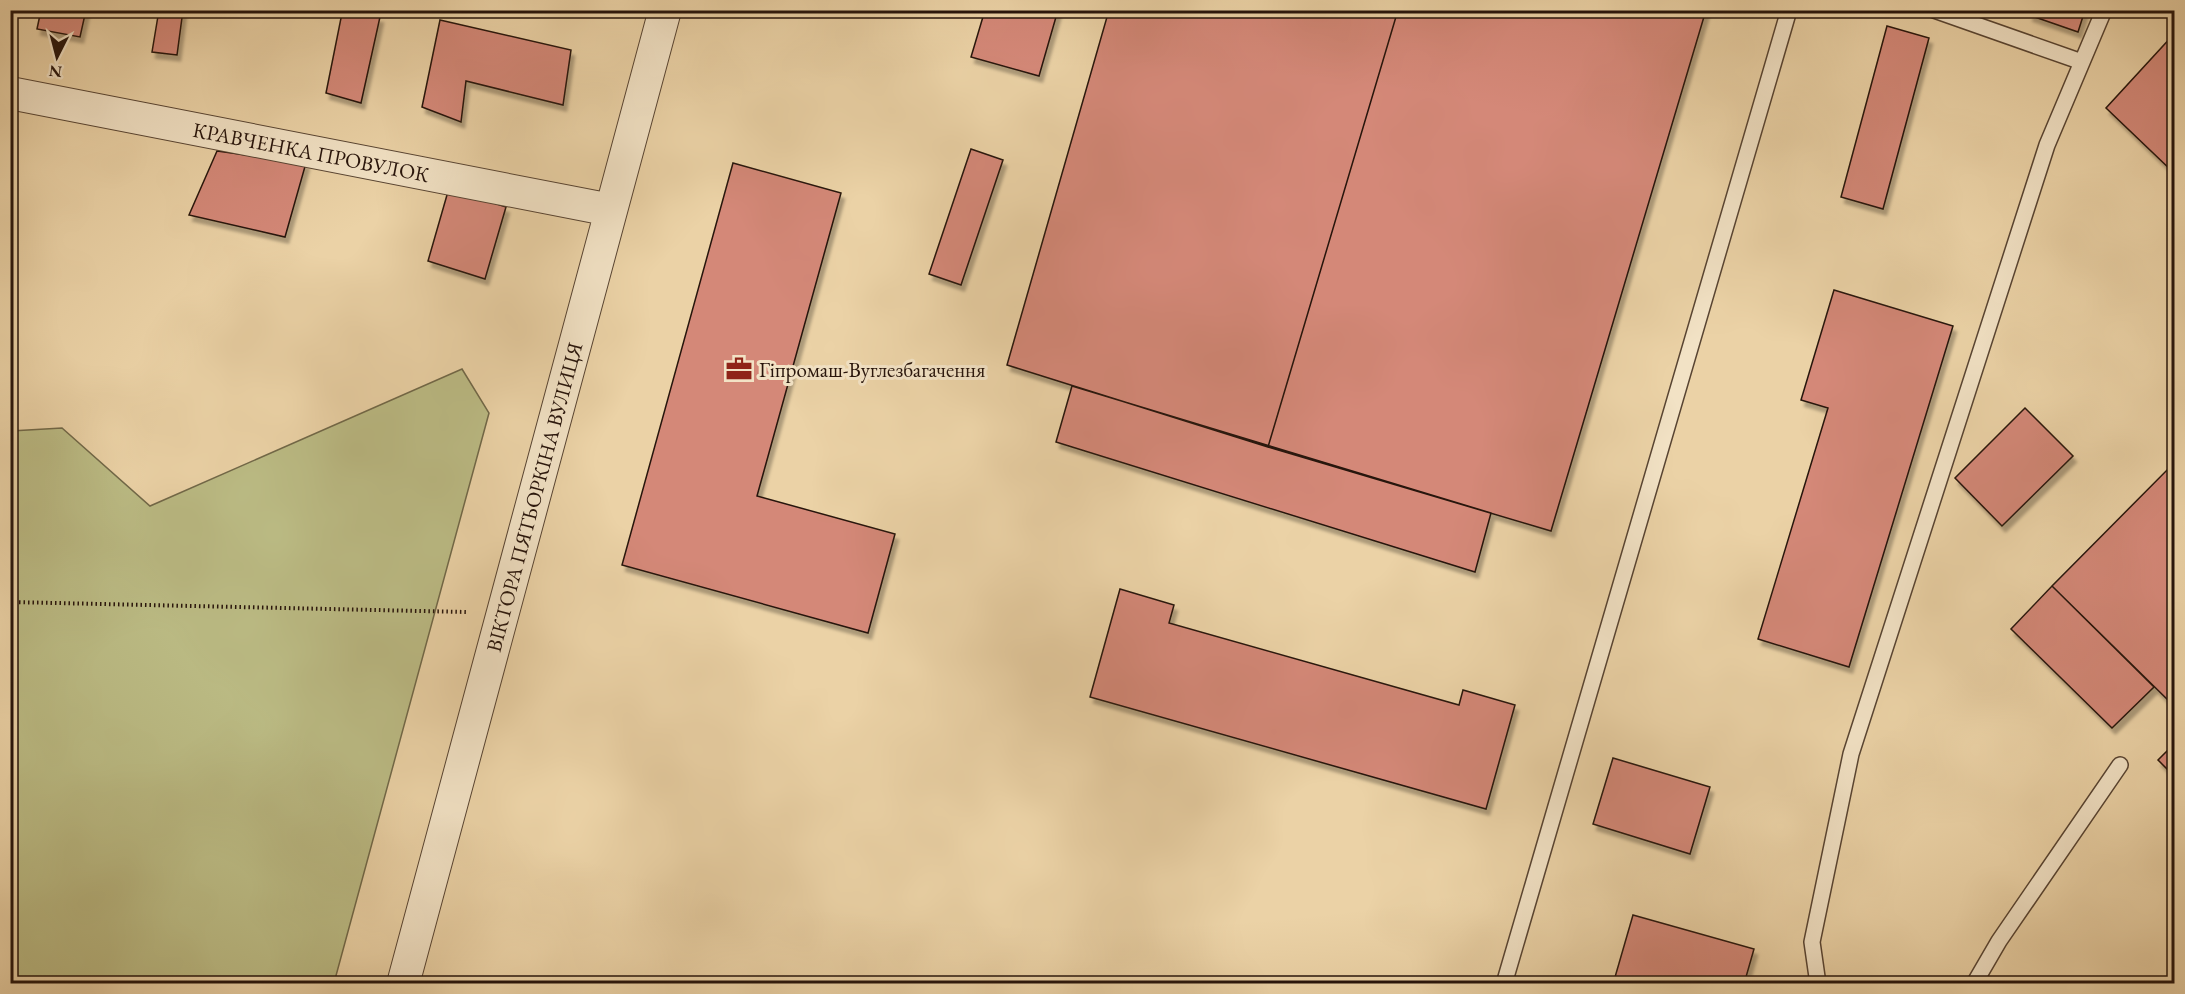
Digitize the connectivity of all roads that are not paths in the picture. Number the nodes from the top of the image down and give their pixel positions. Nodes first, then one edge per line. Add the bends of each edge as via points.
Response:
1 (665, 10) edge
2 (1789, 10) edge
3 (1934, 10) edge
4 (2104, 10) edge
5 (2082, 62) junction
6 (10, 93) edge
7 (611, 210) junction
8 (2120, 765) dead end
9 (403, 984) edge
10 (1504, 984) edge
11 (1818, 984) edge
12 (1974, 984) edge

1 - 7 street, ВІКТОРА ПЯТЬОРКІНА ВУЛИЦЯ
2 - 10 lane
3 - 5 lane
4 - 5 lane
5 - 11 lane via 2048,145 1851,754 1812,942
6 - 7 street, КРАВЧЕНКА ПРОВУЛОК
7 - 9 street, ВІКТОРА ПЯТЬОРКІНА ВУЛИЦЯ
8 - 12 lane via 1999,941

